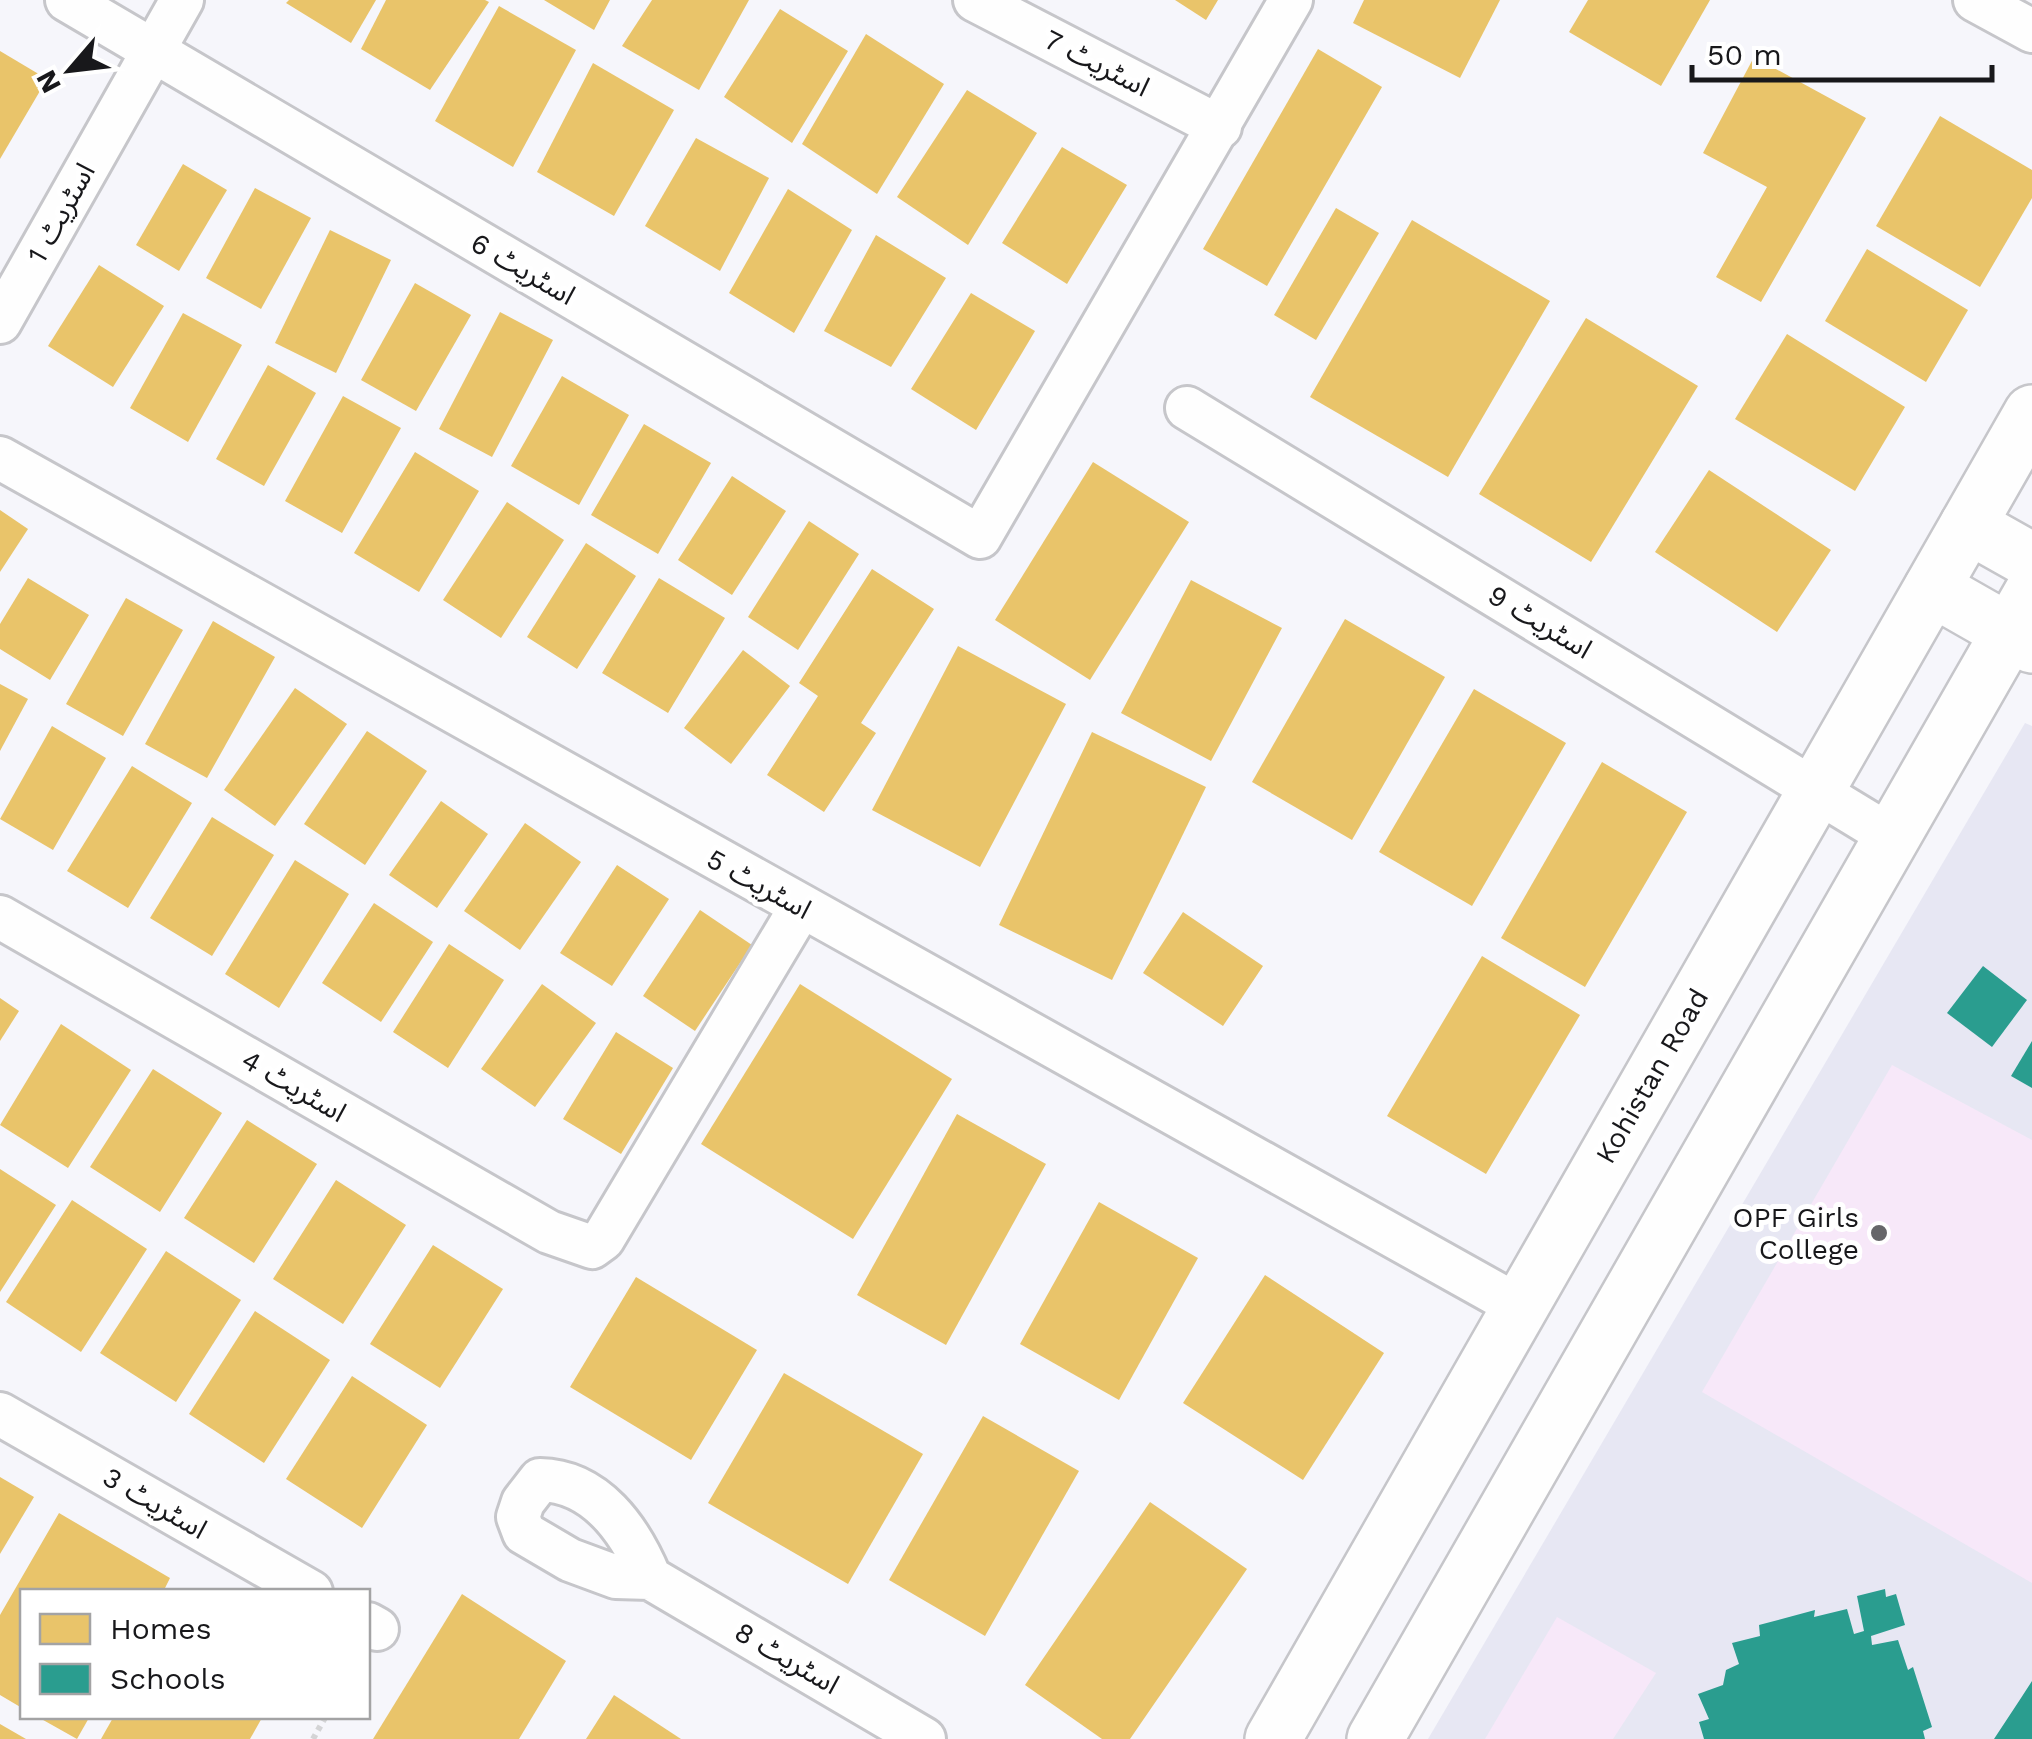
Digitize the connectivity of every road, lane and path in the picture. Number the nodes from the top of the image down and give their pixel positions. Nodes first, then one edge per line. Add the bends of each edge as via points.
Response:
1 (67, 0) edge
2 (182, 0) edge
3 (975, 0) edge
4 (1291, 0) edge
5 (1975, 0) edge
6 (2032, 32) edge
7 (152, 52) junction
8 (1220, 127) junction
9 (0, 322) edge
10 (1187, 408) dead end
11 (2032, 413) edge
12 (0, 458) edge
13 (1968, 524) junction
14 (2032, 561) edge
15 (1932, 588) junction
16 (2025, 623) edge
17 (1816, 790) junction
18 (1892, 837) junction
19 (801, 907) junction
20 (0, 917) edge
21 (1520, 1307) junction
22 (0, 1414) edge
23 (650, 1578) dead end
24 (306, 1589) edge
25 (924, 1739) edge
26 (1273, 1739) edge
27 (1375, 1739) edge

1 - 7 street, اسٹریٹ 6
2 - 7 street, اسٹریٹ 1
3 - 8 street, اسٹریٹ 7
4 - 8 street
5 - 6 street
7 - 8 street, اسٹریٹ 6 via 980,537
7 - 9 street, اسٹریٹ 1
10 - 17 street, اسٹریٹ 9
11 - 13 street, Kohistan Road
12 - 19 street, اسٹریٹ 5
13 - 14 street
13 - 15 street, Kohistan Road
15 - 16 street
15 - 17 street, Kohistan Road
16 - 18 street
17 - 18 street, اسٹریٹ 9
17 - 21 street, Kohistan Road
18 - 27 street
19 - 20 street, اسٹریٹ 4 via 604,1240 592,1247 550,1232
19 - 21 street, اسٹریٹ 5
21 - 26 street, Kohistan Road
22 - 24 street, اسٹریٹ 3
23 - 25 street, اسٹریٹ 8

